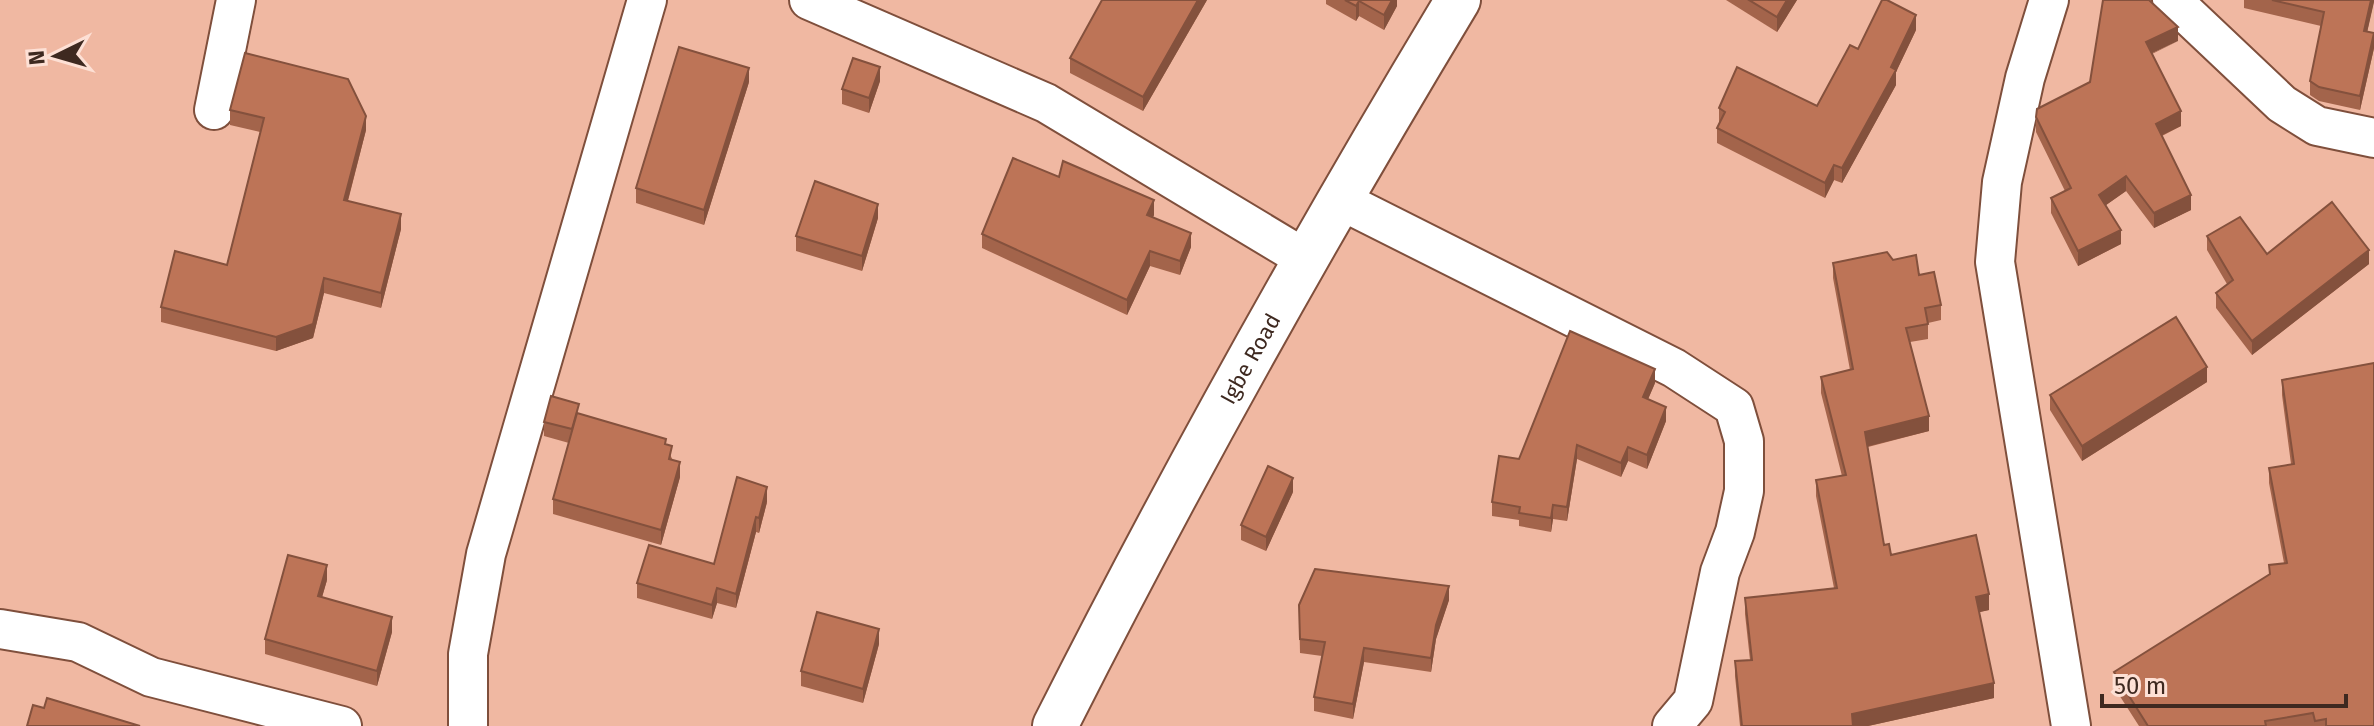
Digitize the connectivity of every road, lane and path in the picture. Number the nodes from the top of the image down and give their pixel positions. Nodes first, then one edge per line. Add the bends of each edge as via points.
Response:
1 (236, 0) edge
2 (647, 0) edge
3 (809, 0) edge
4 (1458, 0) edge
5 (2049, 0) edge
6 (2172, 0) edge
7 (214, 110) dead end
8 (2374, 138) edge
9 (1338, 199) junction
10 (1304, 258) junction
11 (0, 629) edge
12 (342, 726) edge
13 (468, 726) edge
14 (1055, 726) edge
15 (1672, 726) edge
16 (2071, 726) edge

1 - 7 street
2 - 13 street via 486,554 468,654
3 - 10 street via 1046,103
4 - 9 street, Igbe Road
5 - 16 street via 2002,182 1995,262
6 - 8 street via 2282,104 2317,126
9 - 10 street, Igbe Road
9 - 15 street via 1674,368 1734,407 1744,441 1744,491 1720,572 1693,701
10 - 14 street, Igbe Road
11 - 12 street via 78,642 151,677

